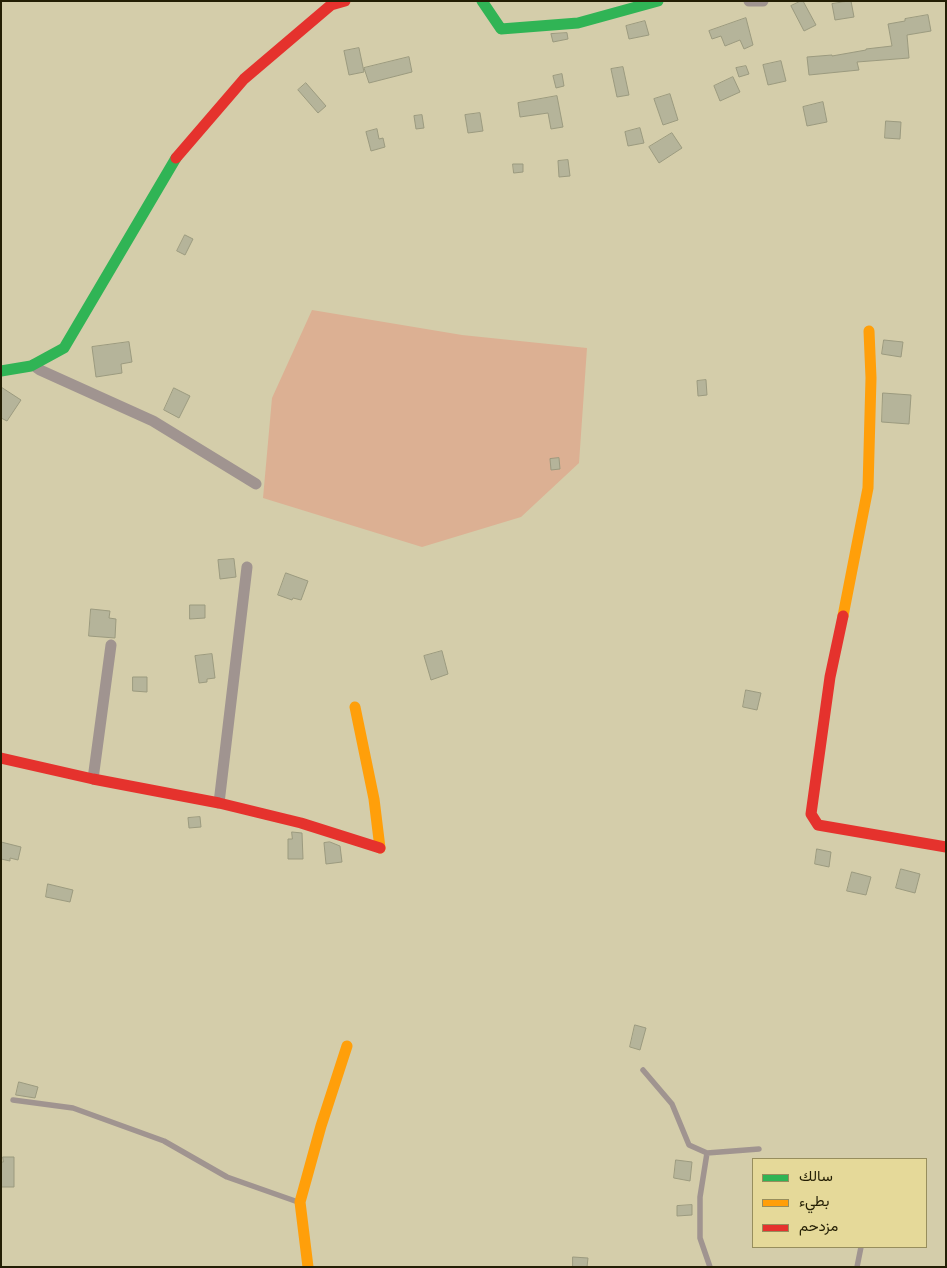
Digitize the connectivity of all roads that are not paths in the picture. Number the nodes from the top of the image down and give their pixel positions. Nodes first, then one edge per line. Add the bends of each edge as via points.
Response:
1 (345, 1) edge
2 (482, 1) edge
3 (658, 1) edge
4 (749, 1) edge
5 (763, 1) edge
6 (869, 331) dead end
7 (33, 365) junction
8 (1, 371) edge
9 (256, 484) dead end
10 (247, 567) dead end
11 (111, 645) dead end
12 (355, 707) dead end
13 (1, 758) edge
14 (93, 779) junction
15 (219, 803) junction
16 (946, 847) edge
17 (347, 1046) dead end
18 (643, 1070) dead end
19 (12, 1100) dead end
20 (760, 1150) dead end
21 (708, 1153) junction
22 (300, 1202) junction
23 (861, 1248) edge
24 (308, 1267) edge
25 (710, 1267) edge
26 (857, 1267) edge

1 - 7 street via 331,5 244,79 173,162 64,348
2 - 3 street via 501,29 578,22
4 - 5 street
6 - 16 street via 868,488 830,677 811,814 818,825
7 - 8 street
7 - 9 street via 153,421
10 - 15 street
11 - 14 street
12 - 15 street via 374,799 380,848 301,823
13 - 14 street
14 - 15 street
17 - 22 street
18 - 21 lane via 672,1104 689,1145
19 - 22 lane via 72,1108 91,1114 164,1140 227,1177
20 - 21 lane
21 - 25 lane via 700,1197 700,1238
22 - 24 street
23 - 26 lane

